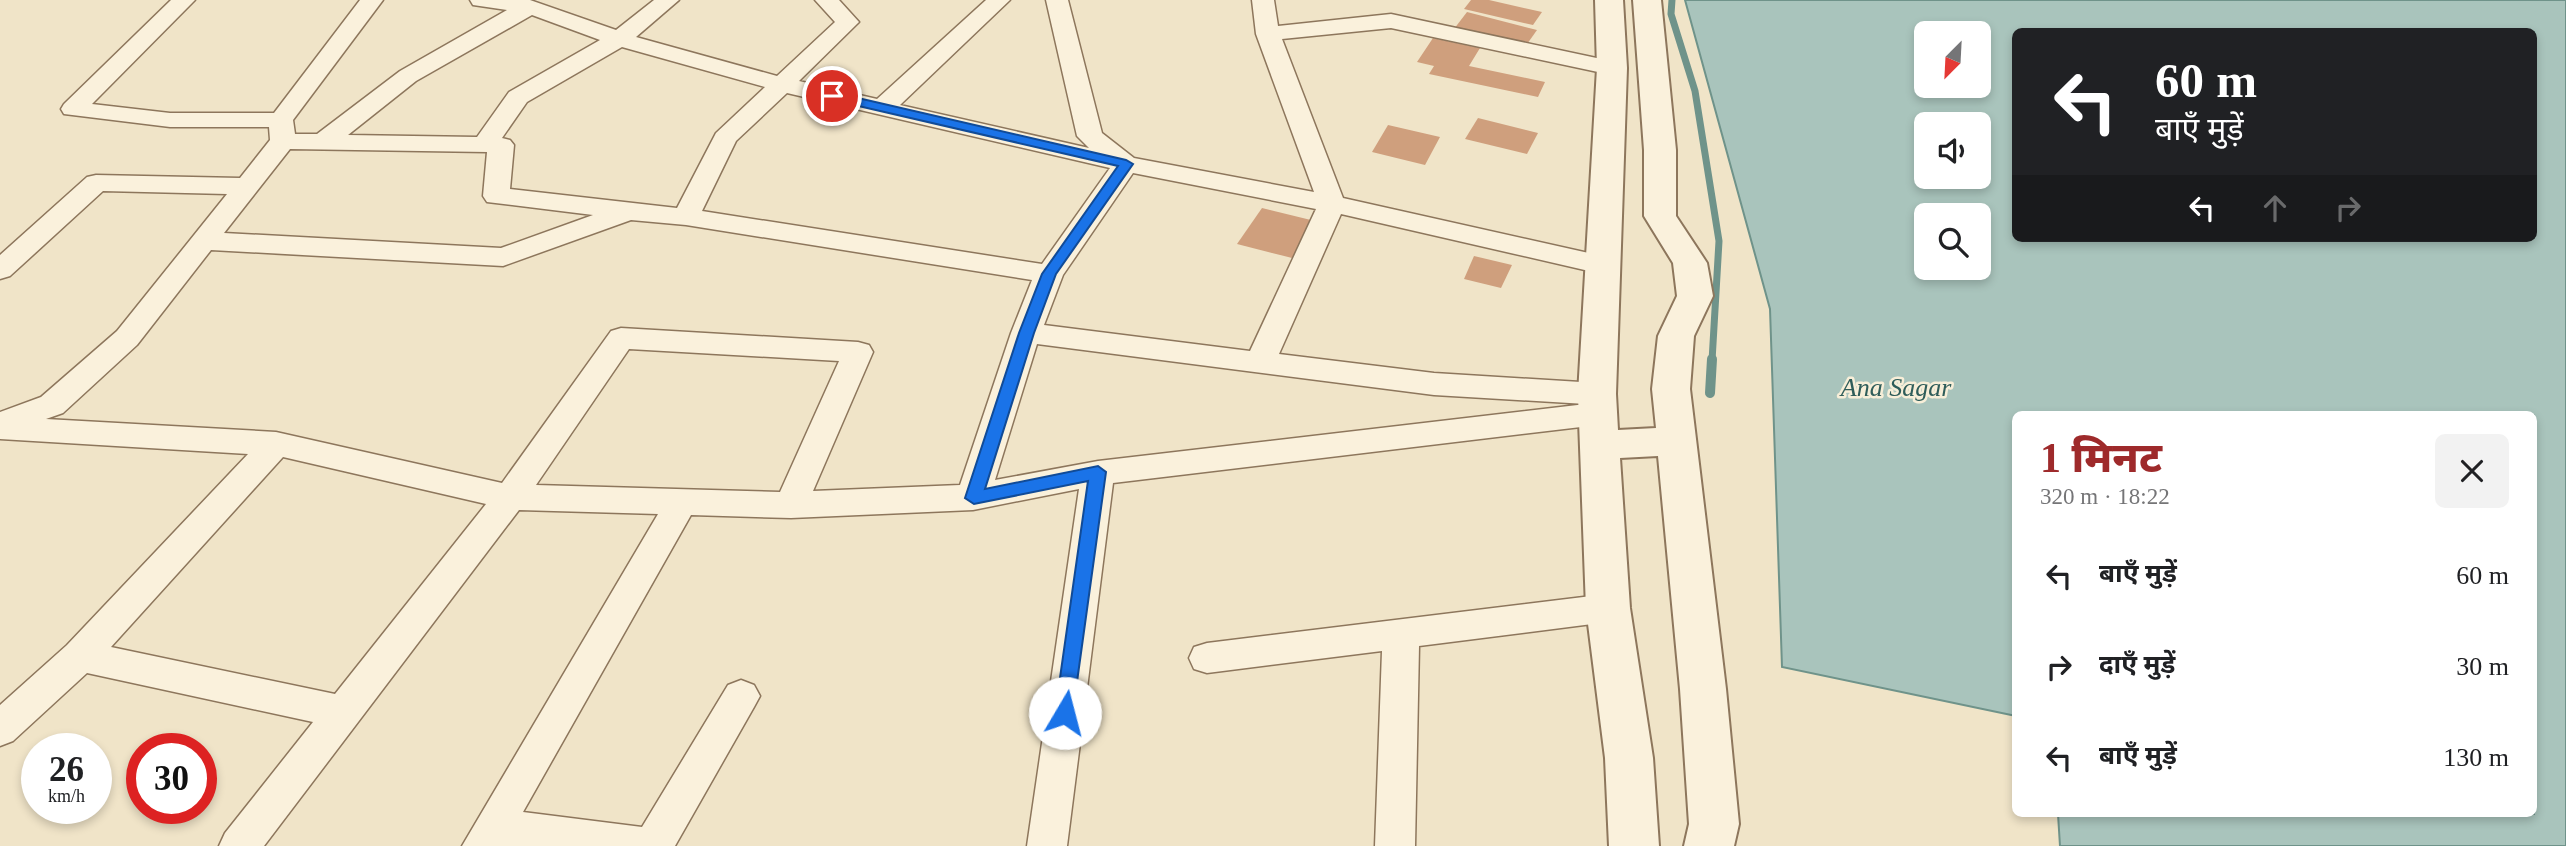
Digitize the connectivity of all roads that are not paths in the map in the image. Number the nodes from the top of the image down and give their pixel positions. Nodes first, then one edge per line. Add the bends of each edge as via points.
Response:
1 (184, 0) edge
2 (373, 0) edge
3 (481, 0) edge
4 (668, 0) edge
5 (826, 0) edge
6 (999, 0) edge
7 (1057, 0) edge
8 (1263, 0) edge
9 (1609, 0) edge
10 (1647, 0) edge
11 (546, 6) edge
12 (1268, 34) junction
13 (618, 39) junction
14 (1612, 68) junction
15 (783, 85) junction
16 (881, 108) junction
17 (282, 131) junction
18 (324, 141) junction
19 (485, 144) junction
20 (1126, 164) junction
21 (248, 186) junction
22 (1332, 204) junction
23 (629, 211) junction
24 (686, 217) junction
25 (206, 241) junction
26 (1602, 265) junction
27 (0, 270) edge
28 (1049, 274) junction
29 (1026, 333) junction
30 (1261, 360) junction
31 (46, 417) junction
32 (1598, 418) junction
33 (0, 426) edge
34 (1676, 441) junction
35 (276, 444) junction
36 (1098, 472) junction
37 (510, 497) junction
38 (974, 498) junction
39 (681, 503) junction
40 (791, 505) junction
41 (1608, 608) junction
42 (1401, 634) junction
43 (80, 656) junction
44 (1207, 658) dead end
45 (741, 696) dead end
46 (343, 712) junction
47 (0, 729) edge
48 (487, 837) edge
49 (239, 846) edge
50 (647, 846) edge
51 (653, 846) edge
52 (1047, 846) edge
53 (1395, 846) edge
54 (1634, 846) edge
55 (1709, 846) edge

1 - 17 street via 73,108
2 - 17 street
3 - 11 street
4 - 13 street
5 - 15 street via 848,22
6 - 16 street
7 - 20 street via 1090,136
8 - 12 street
9 - 14 street
10 - 34 street via 1660,149 1660,216 1690,263 1695,296 1676,336 1671,390
11 - 13 street
11 - 18 street via 408,76
12 - 14 street via 1391,21
12 - 22 street
13 - 15 street
13 - 19 street via 518,97
14 - 26 street
15 - 16 street
15 - 24 street via 725,138
16 - 20 street
17 - 18 street
17 - 21 street
18 - 19 street
19 - 23 street via 501,145 496,196
20 - 22 street
20 - 28 street
21 - 25 street
21 - 27 street via 96,183
22 - 26 street
22 - 30 street
23 - 24 street
23 - 25 street via 503,257
24 - 28 street
25 - 31 street via 128,338
26 - 32 street
28 - 29 street
29 - 30 street
29 - 38 street
30 - 32 street via 1434,384
31 - 33 street
31 - 35 street
32 - 34 street
32 - 36 street
32 - 41 street
34 - 55 street via 1712,797 1714,824
35 - 37 street
35 - 43 street
36 - 38 street
36 - 52 street
37 - 39 street
37 - 40 street via 621,338 858,352
37 - 46 street
38 - 40 street
39 - 40 street
39 - 48 street
41 - 42 street
41 - 54 street via 1629,758
42 - 44 street
42 - 53 street
43 - 46 street
43 - 47 street
45 - 51 street
46 - 49 street
48 - 50 street

